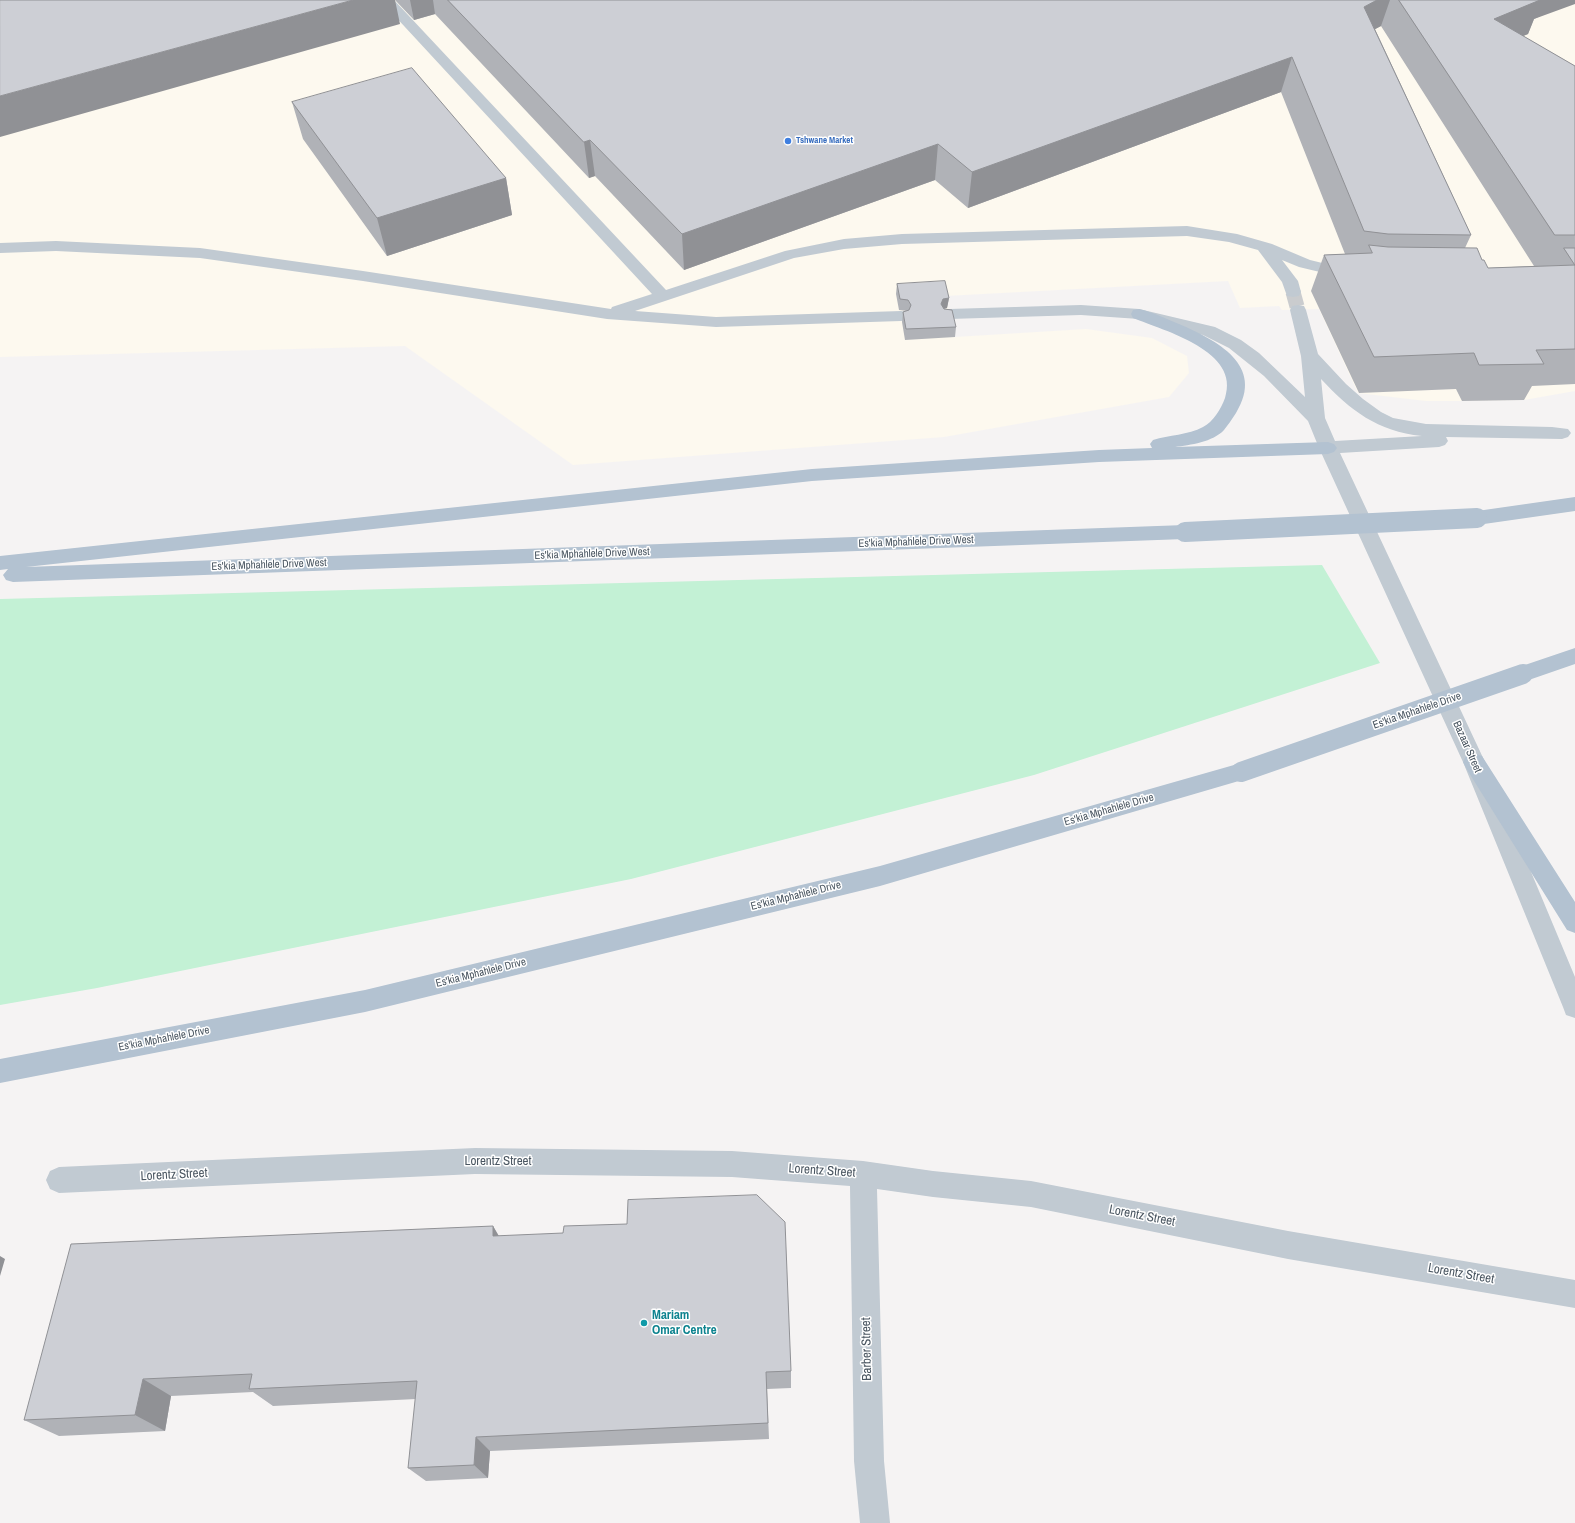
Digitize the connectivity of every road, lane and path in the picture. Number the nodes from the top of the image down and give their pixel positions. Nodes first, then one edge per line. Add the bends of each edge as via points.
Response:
1 (387, 0) edge
2 (1264, 247) junction
3 (0, 248) edge
4 (1367, 276) edge
5 (1293, 292) tunnel mouth
6 (663, 296) junction
7 (1298, 310) tunnel mouth
8 (607, 314) junction
9 (949, 314) edge
10 (1139, 314) junction
11 (901, 316) dead end
12 (1310, 356) junction
13 (1316, 418) junction
14 (1569, 431) edge
15 (1328, 448) junction
16 (1099, 456) junction
17 (1575, 504) edge
18 (0, 563) edge
19 (0, 575) edge
20 (1575, 656) edge
21 (1551, 665) junction
22 (1575, 666) edge
23 (1474, 762) junction
24 (1575, 923) edge
25 (1575, 1007) edge
26 (0, 1070) edge
27 (863, 1174) junction
28 (59, 1180) dead end
29 (1575, 1294) edge
30 (875, 1523) edge

1 - 6 street
2 - 4 street via 1305,264
2 - 5 street via 1290,281
2 - 6 street via 1231,237 1187,231 868,241 791,254
3 - 8 street via 56,246 200,253
6 - 8 street
7 - 12 street
8 - 11 street via 716,322
9 - 10 street via 1081,310
10 - 13 street via 1209,331 1235,344 1270,372
10 - 16 main road via 1210,346 1221,354 1232,369 1236,393 1231,408 1209,431 1198,436
12 - 13 street
12 - 14 street via 1358,405 1376,417 1400,426 1444,430
13 - 15 street, Bazaar Street
14 - 15 street
15 - 16 main road
15 - 23 street, Bazaar Street
16 - 18 main road via 812,475
17 - 19 main road, Es'kia Mphahlele Drive West, bridge via 1476,518 1185,532
20 - 21 main road, Es'kia Mphahlele Drive
21 - 22 main road
21 - 26 main road, Es'kia Mphahlele Drive, bridge via 1242,772 880,876 372,999
23 - 24 main road
23 - 25 street, Bazaar Street
27 - 28 street, Lorentz Street via 732,1164 475,1161
27 - 29 street, Lorentz Street via 1031,1194 1288,1244
27 - 30 street, Barber Street via 869,1461

